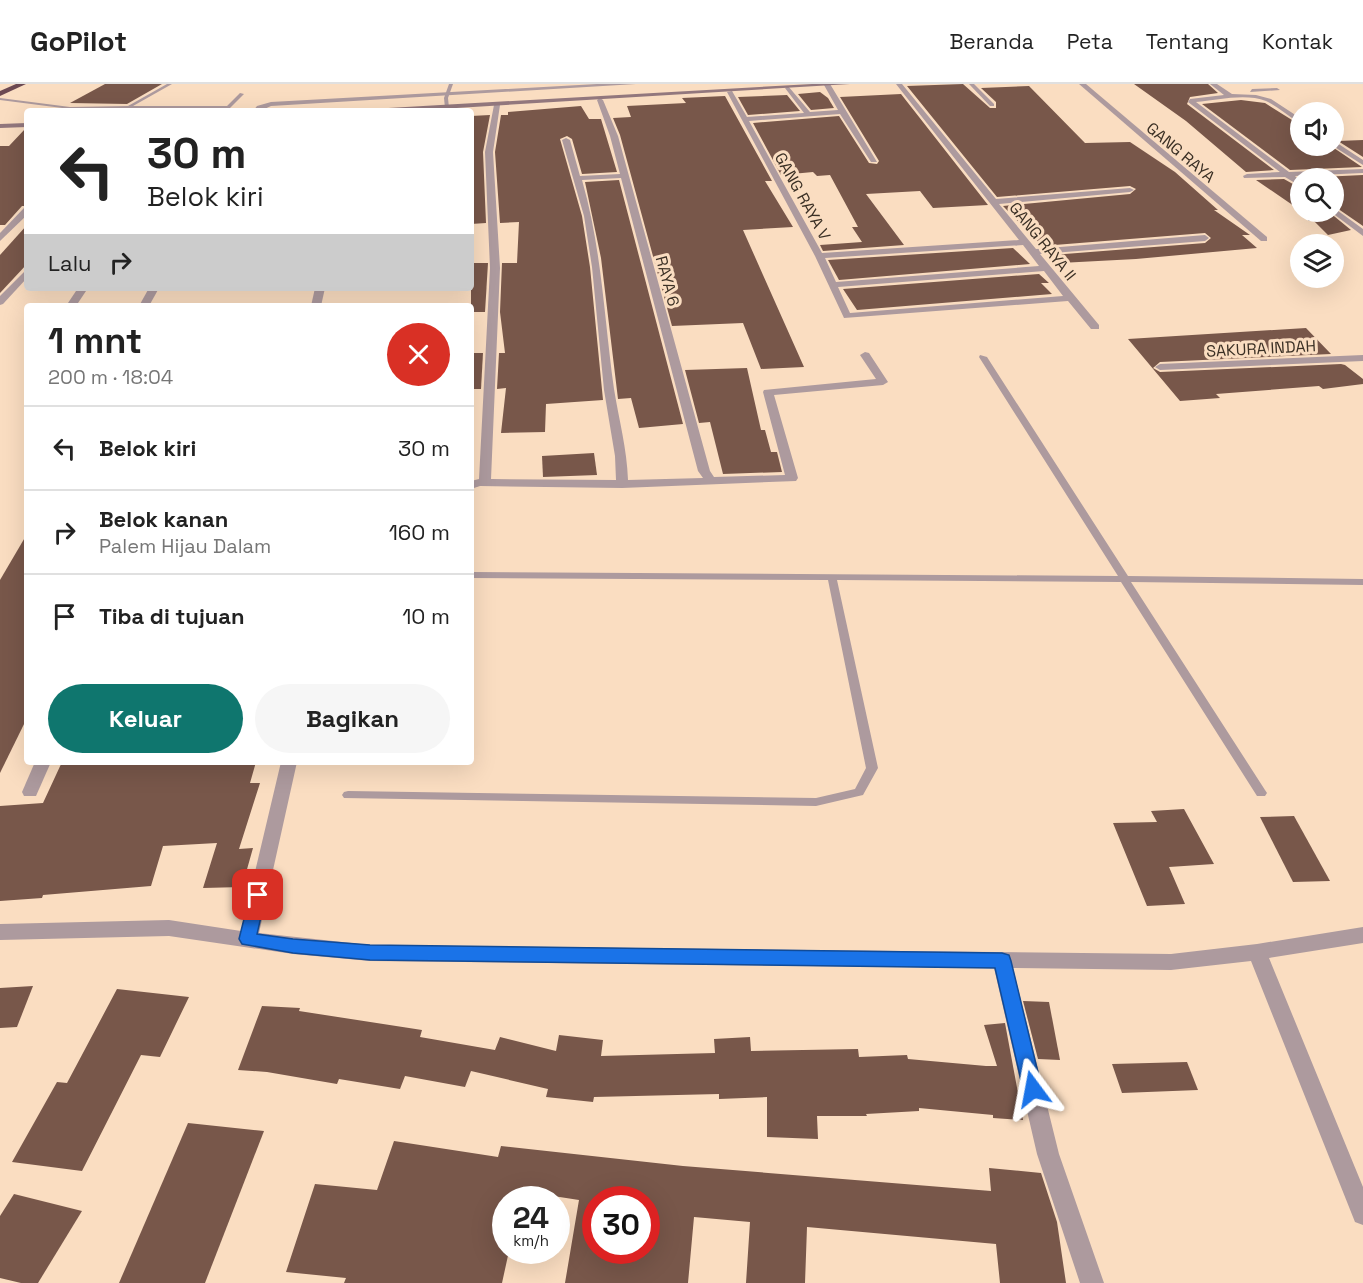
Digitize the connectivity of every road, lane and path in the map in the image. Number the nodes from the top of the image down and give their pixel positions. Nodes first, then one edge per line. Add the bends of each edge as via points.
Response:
1 (21, 84) edge
2 (170, 84) edge
3 (451, 84) edge
4 (633, 84) edge
5 (847, 84) edge
6 (899, 84) edge
7 (971, 84) edge
8 (1082, 84) edge
9 (1212, 84) edge
10 (827, 85) edge
11 (788, 88) junction
12 (1277, 90) dead end
13 (1222, 91) junction
14 (730, 92) junction
15 (0, 94) edge
16 (242, 94) dead end
17 (1230, 96) junction
18 (446, 97) junction
19 (0, 99) edge
20 (224, 100) dead end
21 (234, 100) junction
22 (600, 100) junction
23 (496, 105) junction
24 (992, 105) dead end
25 (229, 106) joint
26 (127, 108) junction
27 (258, 108) edge
28 (445, 108) edge
29 (842, 112) junction
30 (1290, 114) edge
31 (808, 115) junction
32 (744, 119) junction
33 (24, 125) edge
34 (0, 126) edge
35 (566, 140) dead end
36 (1344, 150) edge
37 (874, 160) dead end
38 (1363, 163) edge
39 (1363, 171) edge
40 (1289, 175) junction
41 (624, 176) junction
42 (1247, 176) dead end
43 (578, 178) junction
44 (1130, 190) dead end
45 (993, 202) junction
46 (24, 213) edge
47 (1344, 218) edge
48 (1363, 233) edge
49 (0, 238) edge
50 (1205, 238) dead end
51 (1264, 239) dead end
52 (1026, 242) junction
53 (1034, 252) junction
54 (819, 256) junction
55 (1045, 268) junction
56 (24, 275) edge
57 (834, 285) junction
58 (1070, 298) junction
59 (0, 302) edge
60 (847, 316) joint
61 (1095, 327) dead end
62 (865, 355) dead end
63 (983, 357) dead end
64 (1363, 358) edge
65 (1160, 367) dead end
66 (707, 476) junction
67 (476, 484) edge
68 (622, 484) junction
69 (474, 575) edge
70 (832, 577) junction
71 (1125, 579) junction
72 (1363, 582) edge
73 (42, 765) edge
74 (288, 765) edge
75 (30, 792) dead end
76 (1262, 793) dead end
77 (348, 795) dead end
78 (0, 932) edge
79 (1363, 934) edge
80 (248, 939) junction
81 (1257, 952) junction
82 (1002, 961) junction
83 (1363, 1214) edge
84 (1092, 1283) edge

1 - 15 highway
2 - 26 lane
3 - 18 lane
4 - 18 street
5 - 10 street
6 - 45 street, GANG RAYA II
7 - 24 lane
8 - 51 street, GANG RAYA
9 - 13 street
10 - 11 street
10 - 29 street
11 - 14 street
11 - 31 street
12 - 13 street
13 - 17 street
14 - 22 street
14 - 32 street, GANG RAYA V
16 - 21 lane
17 - 30 street via 1269,100
17 - 40 street via 1190,101
18 - 27 street via 271,104
18 - 28 lane
19 - 26 lane via 70,108
20 - 21 lane
21 - 25 lane
22 - 23 street
22 - 41 street, RAYA 6 via 615,136
23 - 28 street
23 - 67 street via 489,152 494,319 485,481
25 - 26 lane
29 - 31 street
29 - 37 street
31 - 32 street
32 - 54 street, GANG RAYA V
33 - 34 street
35 - 43 street
36 - 38 street
39 - 40 street
40 - 42 street
41 - 43 street
41 - 66 street, RAYA 6
43 - 68 street via 597,267
44 - 45 street
45 - 52 street, GANG RAYA II
46 - 49 street
47 - 48 street
50 - 53 street
52 - 53 street, GANG RAYA II
52 - 54 street
53 - 55 street, GANG RAYA II
54 - 57 street, GANG RAYA V
55 - 57 street
55 - 58 street, GANG RAYA II
56 - 59 street
57 - 60 street, GANG RAYA V
58 - 60 street, GANG RAYA II
58 - 61 street
62 - 66 street via 883,382 768,392 792,478
63 - 71 lane
64 - 65 street, SAKURA INDAH
66 - 68 street
67 - 68 street
69 - 70 lane
70 - 71 lane
70 - 77 lane via 872,768 859,792 816,802
71 - 72 lane
71 - 76 lane
73 - 75 street
74 - 80 street
78 - 80 street via 169,928
79 - 81 street
80 - 82 street via 370,953
81 - 82 street via 1171,962
81 - 83 street
82 - 84 street via 1048,1154

